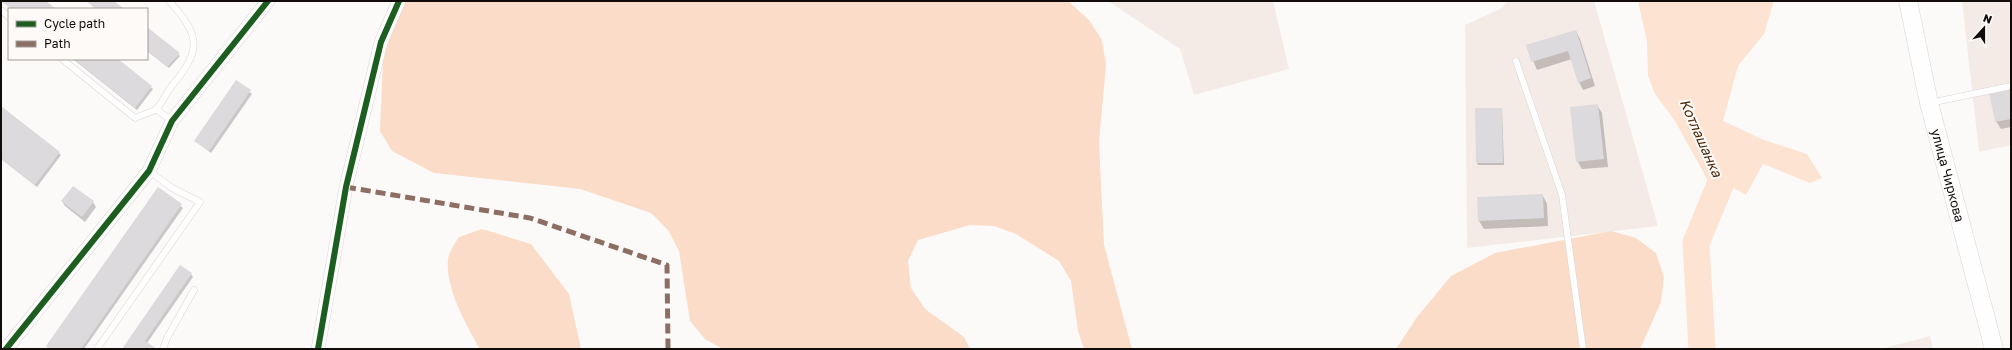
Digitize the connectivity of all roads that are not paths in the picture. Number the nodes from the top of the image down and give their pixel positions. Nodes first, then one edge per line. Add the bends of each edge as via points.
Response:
1 (169, 1) edge
2 (268, 1) edge
3 (399, 1) edge
4 (1908, 1) edge
5 (63, 60) edge
6 (1516, 61) dead end
7 (2011, 86) edge
8 (1929, 103) junction
9 (156, 109) junction
10 (172, 121) junction
11 (150, 171) junction
12 (194, 290) dead end
13 (6, 349) edge
14 (97, 349) edge
15 (163, 349) edge
16 (318, 349) edge
17 (1583, 349) edge
18 (1994, 349) edge

1 - 9 lane via 190,29 194,41 194,54
2 - 10 street
3 - 16 street via 381,42 346,187
4 - 8 main road, улица Чиркова
5 - 9 lane via 135,118
6 - 17 lane via 1562,195
7 - 8 lane
8 - 18 main road, улица Чиркова
9 - 10 lane
10 - 11 street
11 - 13 street
11 - 14 lane via 172,188 200,202
12 - 15 lane

